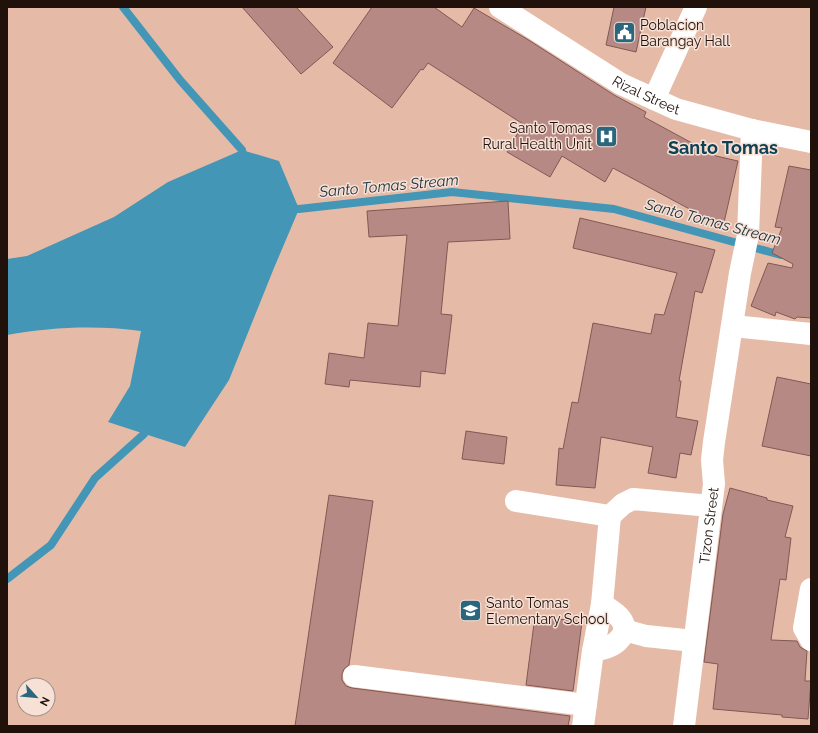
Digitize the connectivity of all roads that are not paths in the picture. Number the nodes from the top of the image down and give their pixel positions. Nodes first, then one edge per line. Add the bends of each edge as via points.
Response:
1 (500, 7) edge
2 (696, 7) edge
3 (654, 99) junction
4 (752, 130) junction
5 (811, 142) edge
6 (733, 326) junction
7 (811, 334) edge
8 (516, 501) dead end
9 (711, 506) junction
10 (610, 516) junction
11 (811, 589) edge
12 (602, 604) junction
13 (624, 630) junction
14 (811, 640) edge
15 (694, 641) junction
16 (593, 651) junction
17 (354, 676) dead end
18 (584, 716) edge
19 (684, 726) edge

1 - 3 street, Rizal Street via 621,84
2 - 3 street
3 - 4 street, Rizal Street via 676,109
4 - 5 street, Rizal Street
4 - 6 street, Tizon Street via 748,235
6 - 7 street
6 - 9 street, Tizon Street via 714,442
8 - 10 street
9 - 10 street via 633,499
9 - 15 street, Tizon Street
10 - 12 street
11 - 14 street via 804,628
12 - 13 street via 616,614 623,623
12 - 16 street
13 - 15 street via 646,636
13 - 16 street via 620,639 609,647
15 - 19 street, Tizon Street
16 - 18 street
17 - 18 street

